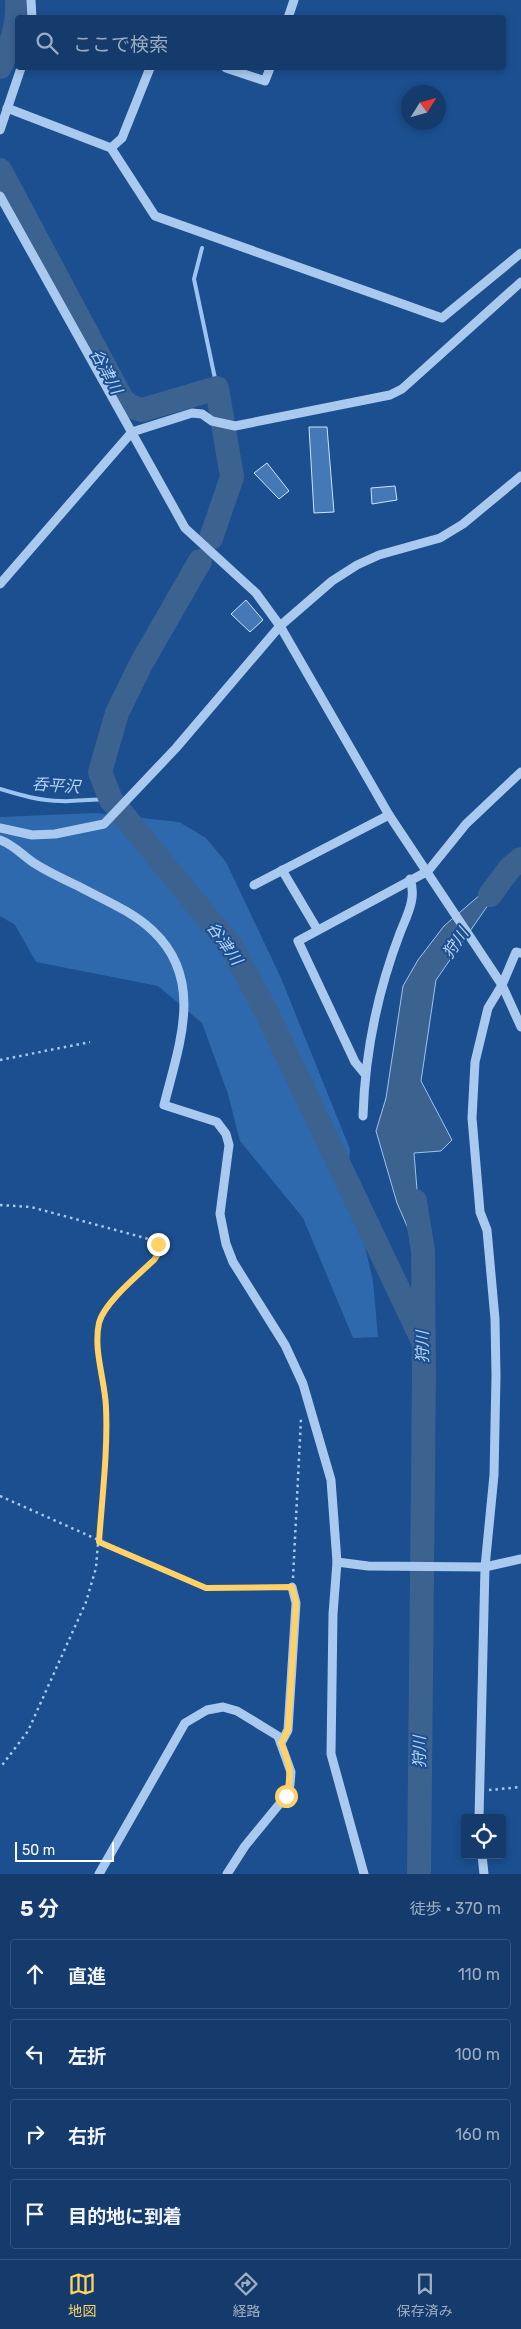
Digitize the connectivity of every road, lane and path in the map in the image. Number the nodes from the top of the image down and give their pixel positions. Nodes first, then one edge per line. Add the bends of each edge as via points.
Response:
1 (31, 0) edge
2 (294, 0) edge
3 (32, 15) edge
4 (289, 15) edge
5 (20, 70) edge
6 (149, 70) edge
7 (232, 70) edge
8 (269, 70) edge
9 (7, 108) junction
10 (0, 130) edge
11 (110, 148) junction
12 (0, 196) edge
13 (521, 253) edge
14 (521, 282) edge
15 (132, 432) junction
16 (521, 476) edge
17 (0, 584) edge
18 (280, 626) junction
19 (521, 772) edge
20 (389, 815) junction
21 (0, 828) edge
22 (0, 840) edge
23 (282, 870) junction
24 (428, 871) junction
25 (410, 879) junction
26 (254, 885) dead end
27 (317, 929) junction
28 (521, 953) edge
29 (502, 985) junction
30 (521, 1027) edge
31 (90, 1042) dead end
32 (0, 1060) edge
33 (364, 1073) junction
34 (363, 1116) dead end
35 (0, 1205) edge
36 (301, 1411) dead end
37 (0, 1496) edge
38 (99, 1542) junction
39 (521, 1559) edge
40 (337, 1562) junction
41 (485, 1568) junction
42 (292, 1587) junction
43 (281, 1743) junction
44 (0, 1768) edge
45 (521, 1787) edge
46 (478, 1792) junction
47 (479, 1814) edge
48 (482, 1859) edge
49 (99, 1874) edge
50 (227, 1874) edge
51 (364, 1874) edge
52 (484, 1874) edge

1 - 3 street
2 - 4 street
5 - 9 street
6 - 11 street via 122,138
7 - 8 street via 265,81
9 - 10 street
9 - 11 street
11 - 13 street via 155,216 442,318
12 - 15 street
14 - 15 street via 402,389 390,395 235,426 192,413
15 - 17 street
15 - 18 street via 185,528 256,593
16 - 18 street via 463,524 440,538 379,555 357,565 332,581
18 - 20 street
18 - 21 street via 176,748 104,824 32,835
19 - 24 street via 466,824
20 - 23 street
20 - 24 street
22 - 40 street via 12,844 33,862 123,910 152,930 170,950 178,967 184,1022 164,1105 217,1122 226,1134 229,1145 220,1214 226,1244 233,1262 284,1345 303,1384 330,1480
23 - 26 street
23 - 27 street
24 - 25 street
24 - 29 street
25 - 27 street
25 - 33 street via 414,897 386,970
27 - 33 street via 298,941 354,1062
28 - 29 street via 516,952
29 - 30 street
29 - 41 street via 488,1008 475,1062 472,1118 480,1212 487,1230 495,1319 494,1475
31 - 32 path
33 - 34 street
35 - 38 path via 31,1208 158,1244 154,1260 108,1307 99,1324 98,1350 107,1428
36 - 42 path
37 - 38 path
38 - 42 path via 206,1588
38 - 44 path via 96,1568 86,1602 28,1731
39 - 41 street
40 - 41 street via 368,1566
40 - 51 street via 331,1754
41 - 46 street
42 - 43 street via 296,1603 288,1730
43 - 49 street via 278,1736 237,1711 223,1707 194,1717 185,1724
43 - 50 street via 291,1772 286,1796
45 - 46 path
46 - 47 street
48 - 52 street

